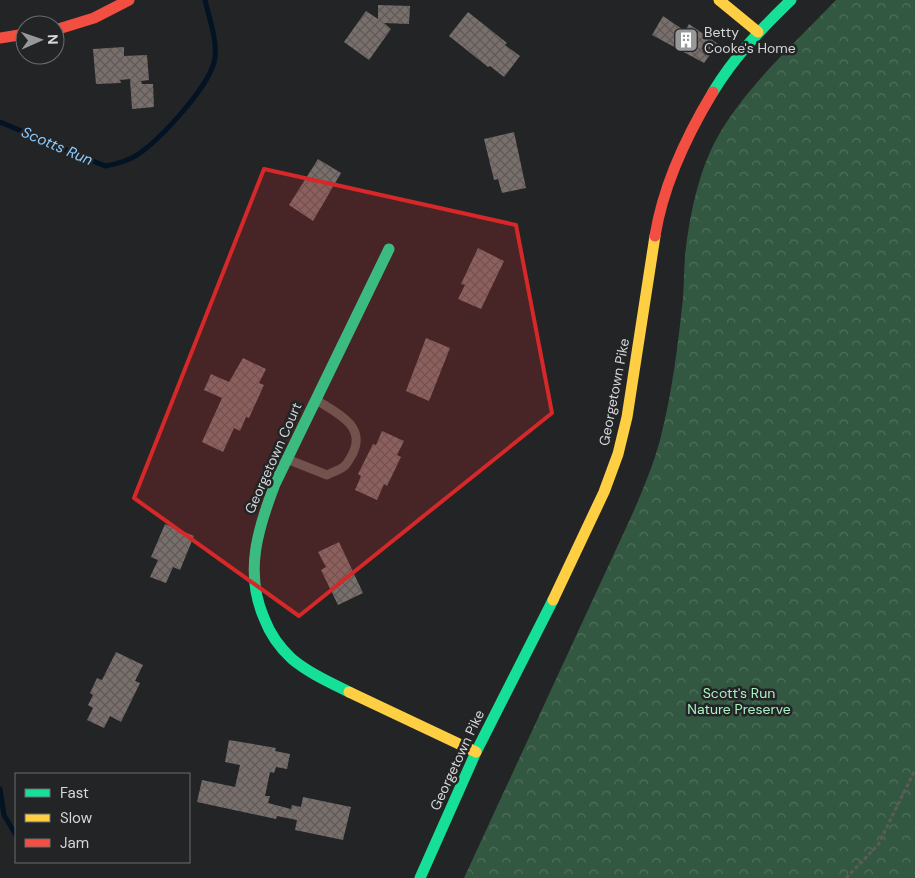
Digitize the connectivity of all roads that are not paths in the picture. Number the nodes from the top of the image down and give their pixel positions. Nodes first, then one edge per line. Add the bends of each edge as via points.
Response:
1 (129, 0) edge
2 (719, 0) edge
3 (790, 0) edge
4 (65, 28) edge
5 (758, 32) junction
6 (15, 36) edge
7 (0, 38) edge
8 (389, 249) dead end
9 (316, 400) junction
10 (287, 459) junction
11 (476, 752) junction
12 (420, 878) edge

1 - 4 main road via 106,14
2 - 5 main road
3 - 5 main road, Georgetown Pike
5 - 11 main road, Georgetown Pike via 723,75 679,158 656,232 627,417 618,454 604,492 548,612
6 - 7 main road
8 - 9 main road, Georgetown Court
9 - 10 main road, Georgetown Court
9 - 10 lane via 347,420 354,430 357,444 346,467 327,475
10 - 11 main road, Georgetown Court via 263,513 252,570 260,614 271,634 286,652 320,677
11 - 12 main road, Georgetown Pike

